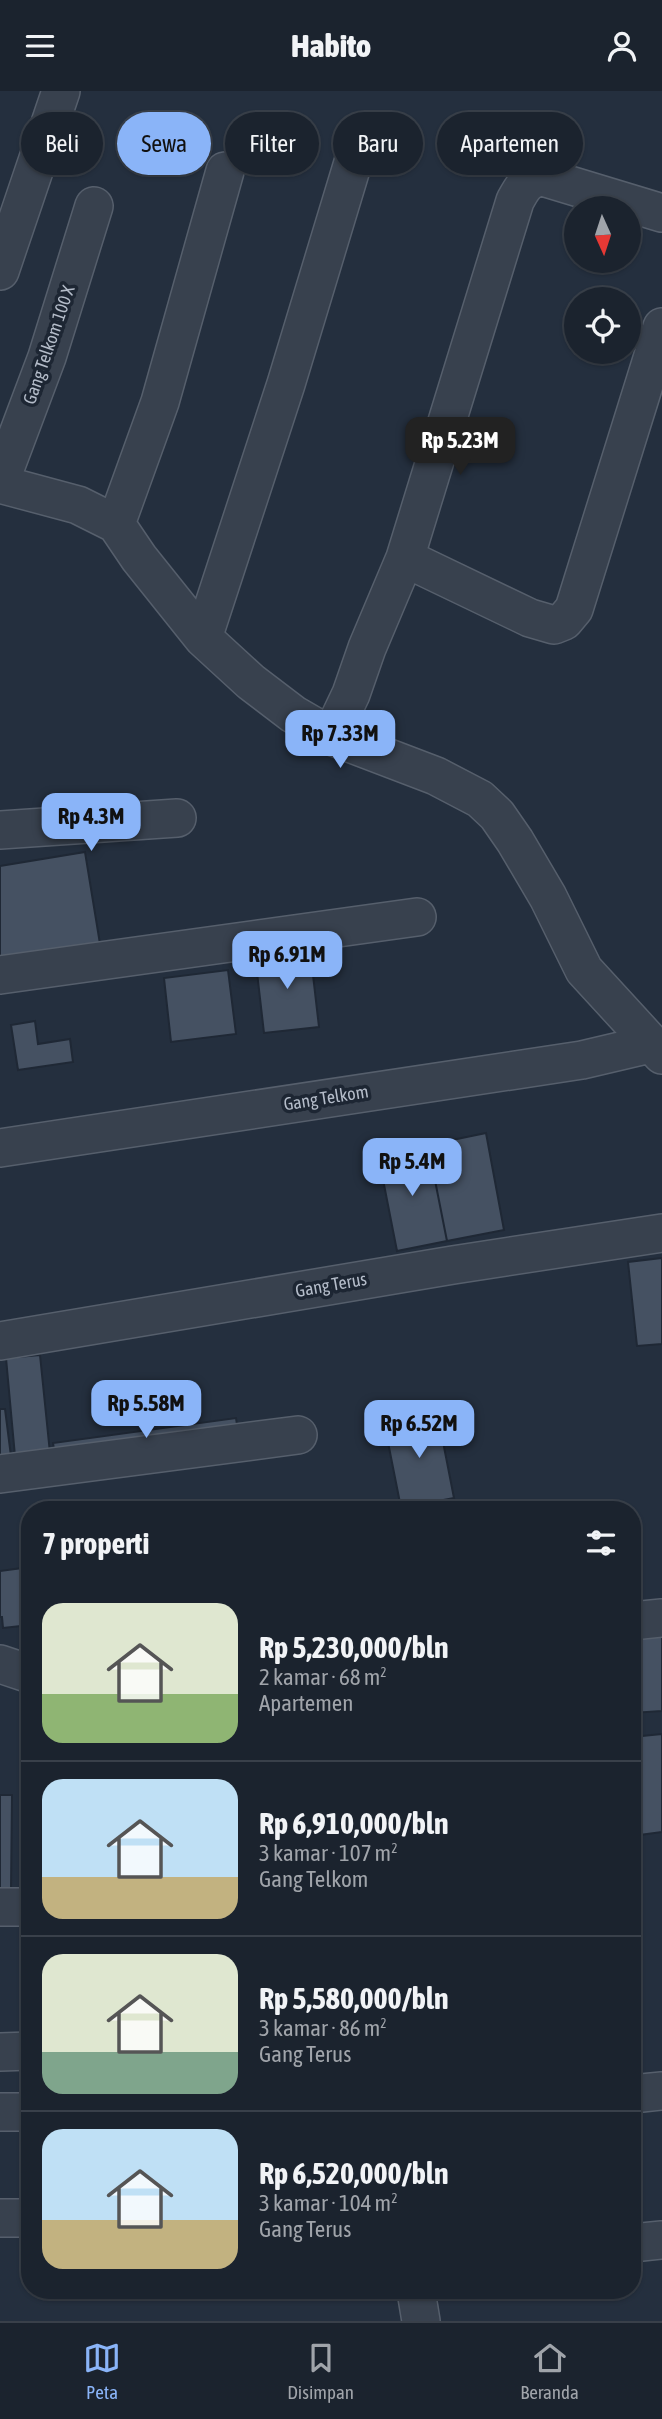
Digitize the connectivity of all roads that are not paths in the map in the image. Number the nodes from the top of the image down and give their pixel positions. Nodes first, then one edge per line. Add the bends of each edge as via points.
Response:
1 (61, 91) edge
2 (225, 171) dead end
3 (349, 175) edge
4 (94, 206) dead end
5 (662, 213) edge
6 (0, 271) edge
7 (662, 327) edge
8 (0, 483) edge
9 (116, 524) junction
10 (405, 558) junction
11 (202, 638) junction
12 (331, 736) junction
13 (177, 818) dead end
14 (0, 830) edge
15 (417, 917) dead end
16 (0, 975) edge
17 (656, 1049) edge
18 (0, 1148) edge
19 (662, 1233) edge
20 (0, 1341) edge
21 (298, 1435) dead end
22 (0, 1474) edge
23 (662, 1618) edge
24 (641, 1620) edge
25 (0, 1664) edge
26 (21, 1671) edge
27 (0, 1907) edge
28 (21, 1907) edge
29 (21, 2051) edge
30 (0, 2052) edge
31 (662, 2091) edge
32 (641, 2093) edge
33 (0, 2112) edge
34 (21, 2112) edge
35 (0, 2218) edge
36 (21, 2218) edge
37 (662, 2241) edge
38 (641, 2242) edge
39 (417, 2299) edge
40 (421, 2321) edge

1 - 6 street
2 - 9 street via 160,402
3 - 11 street
4 - 8 street, Gang Telkom 100 X via 47,357
5 - 10 street via 543,177 526,183 515,201
7 - 10 street via 574,609 564,621 554,625 530,618
8 - 9 street via 78,505
9 - 11 street
10 - 12 street
11 - 12 street via 293,715
12 - 17 street via 436,776 480,799 497,815 541,886 584,970
13 - 14 street
15 - 16 street
17 - 18 street, Gang Telkom
19 - 20 street, Gang Terus
21 - 22 street
23 - 24 street
25 - 26 street
27 - 28 street
29 - 30 street
31 - 32 street
33 - 34 street
35 - 36 street
37 - 38 street
39 - 40 street

